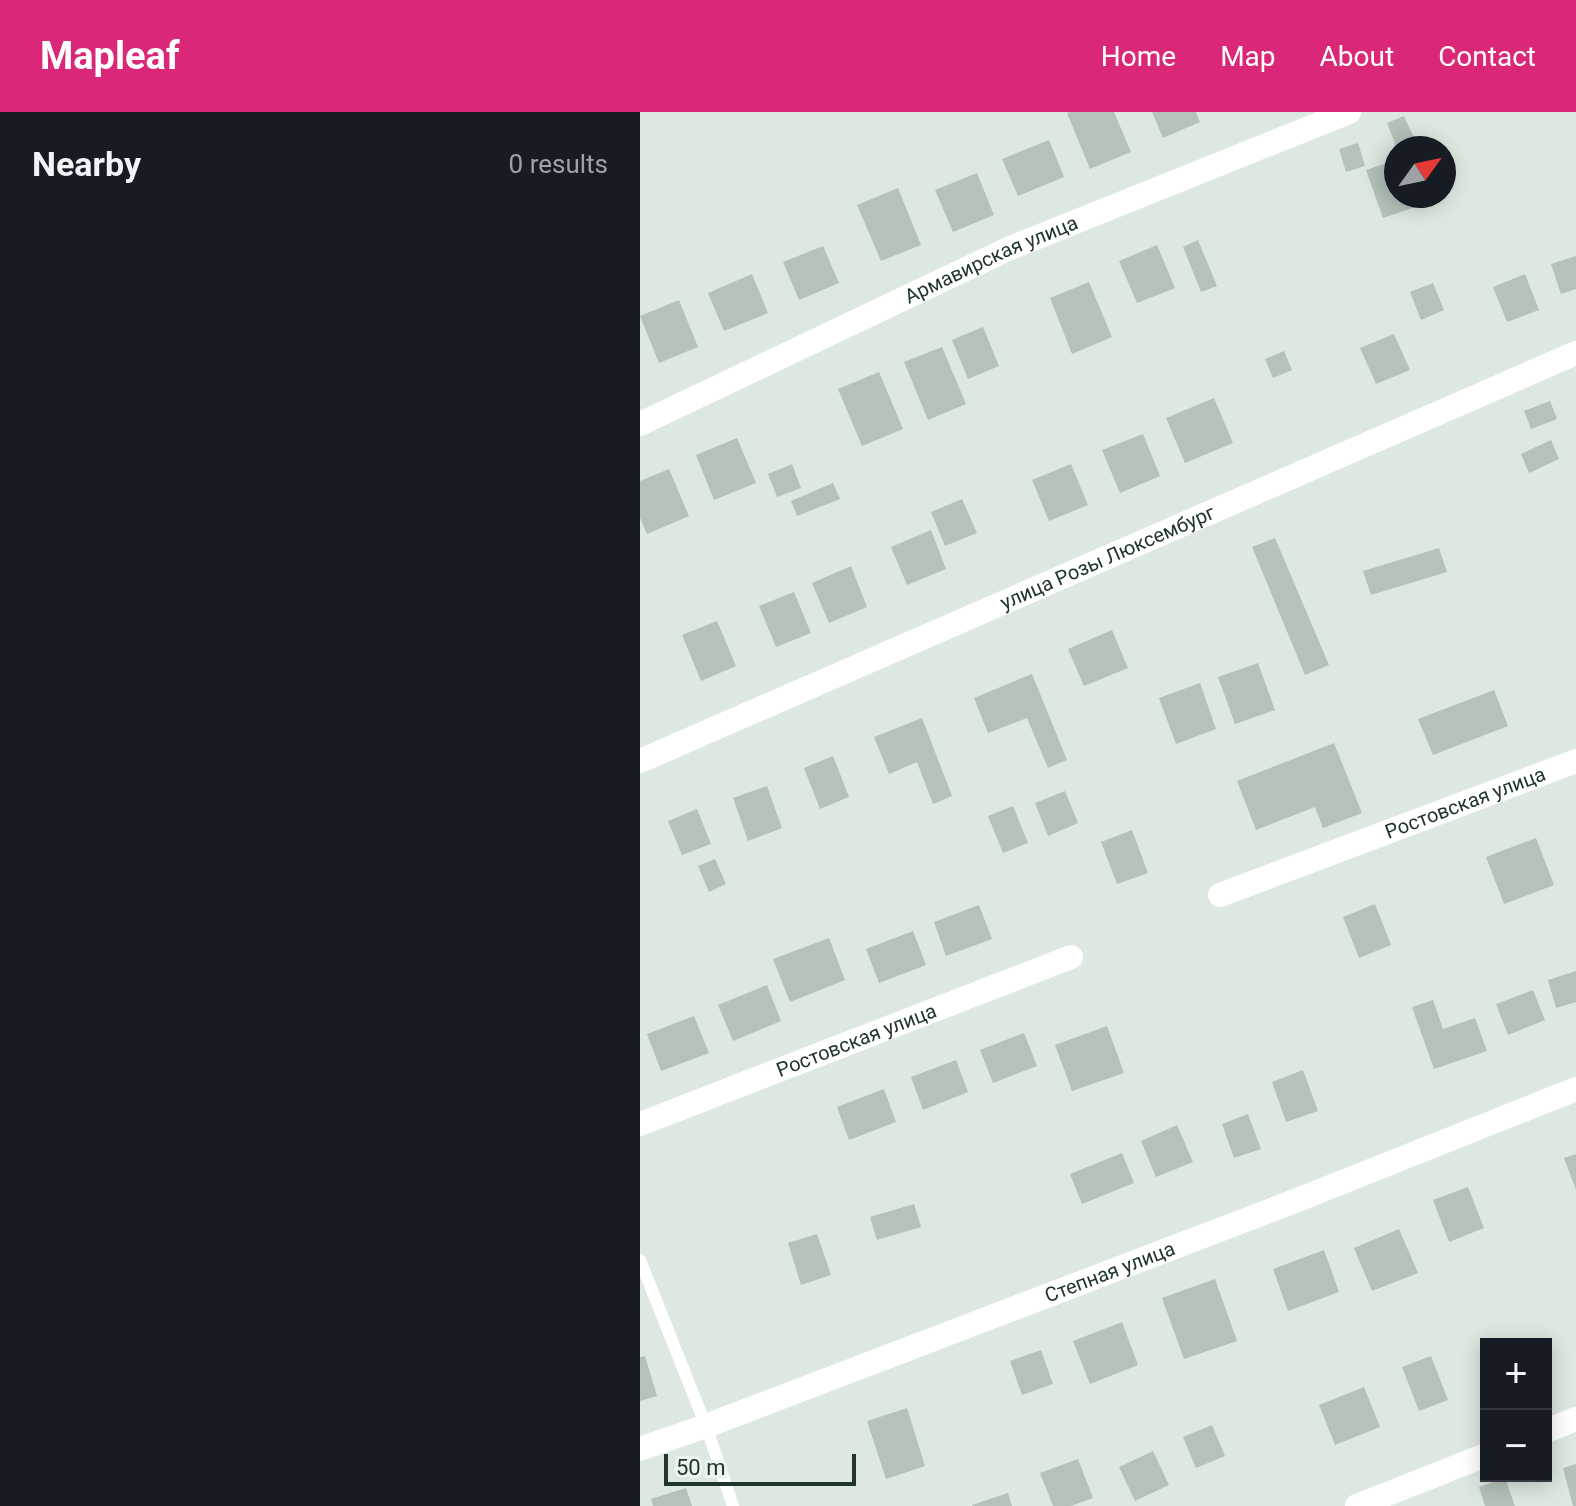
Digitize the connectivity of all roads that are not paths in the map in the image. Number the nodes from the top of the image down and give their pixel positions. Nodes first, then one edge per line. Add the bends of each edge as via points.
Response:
1 (1349, 112) edge
2 (1576, 353) edge
3 (640, 424) edge
4 (640, 761) edge
5 (1576, 761) edge
6 (1220, 895) dead end
7 (1071, 957) dead end
8 (1576, 1089) edge
9 (640, 1124) edge
10 (640, 1260) edge
11 (1576, 1419) edge
12 (706, 1426) junction
13 (1552, 1429) edge
14 (640, 1449) edge
15 (1480, 1457) edge
16 (733, 1506) edge
17 (1357, 1506) edge

1 - 3 street, Армавирская улица via 1008,249
2 - 4 street, улица Розы Люксембург
5 - 6 street, Ростовская улица
7 - 9 street, Ростовская улица
8 - 12 street, Степная улица
10 - 12 lane
11 - 13 street
12 - 14 street, Степная улица
12 - 16 lane
15 - 17 street

